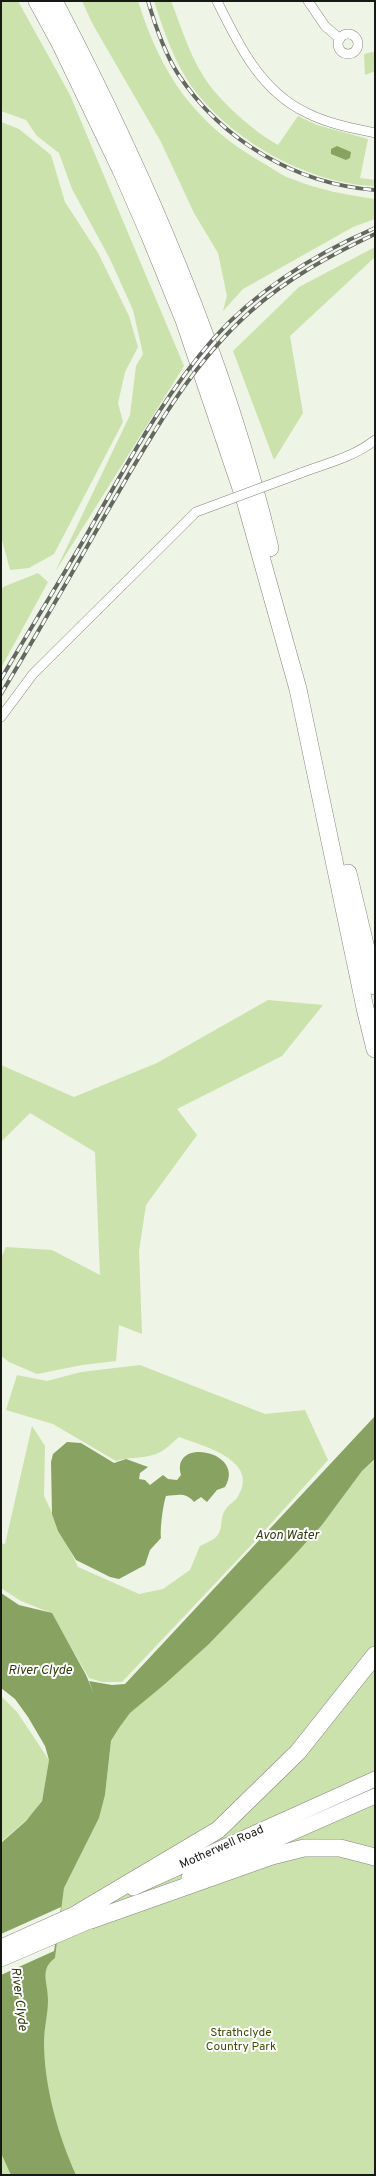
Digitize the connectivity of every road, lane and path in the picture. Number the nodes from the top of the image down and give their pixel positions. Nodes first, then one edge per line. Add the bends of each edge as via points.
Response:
1 (37, 1) edge
2 (54, 1) edge
3 (217, 1) edge
4 (308, 1) edge
5 (340, 39) dead end
6 (375, 133) edge
7 (375, 440) edge
8 (1, 717) edge
9 (375, 986) edge
10 (375, 1049) edge
11 (375, 1655) edge
12 (375, 1669) edge
13 (312, 1733) junction
14 (375, 1779) edge
15 (375, 1796) edge
16 (375, 1857) edge
17 (78, 1919) junction
18 (1, 1947) edge
19 (1, 1959) edge

1 - 10 highway via 111,149 149,234 184,320 245,500 298,689
2 - 9 highway via 92,73 163,226 201,324 257,492
3 - 6 street via 246,58 292,105 322,120
4 - 5 street via 325,26
7 - 8 street, bridge via 340,459 196,512 33,674
11 - 13 highway
12 - 13 highway
13 - 17 highway via 298,1752 218,1830
14 - 17 main road, Motherwell Road
15 - 17 main road, Motherwell Road
16 - 17 highway via 340,1848 304,1848
17 - 18 main road
17 - 19 main road

